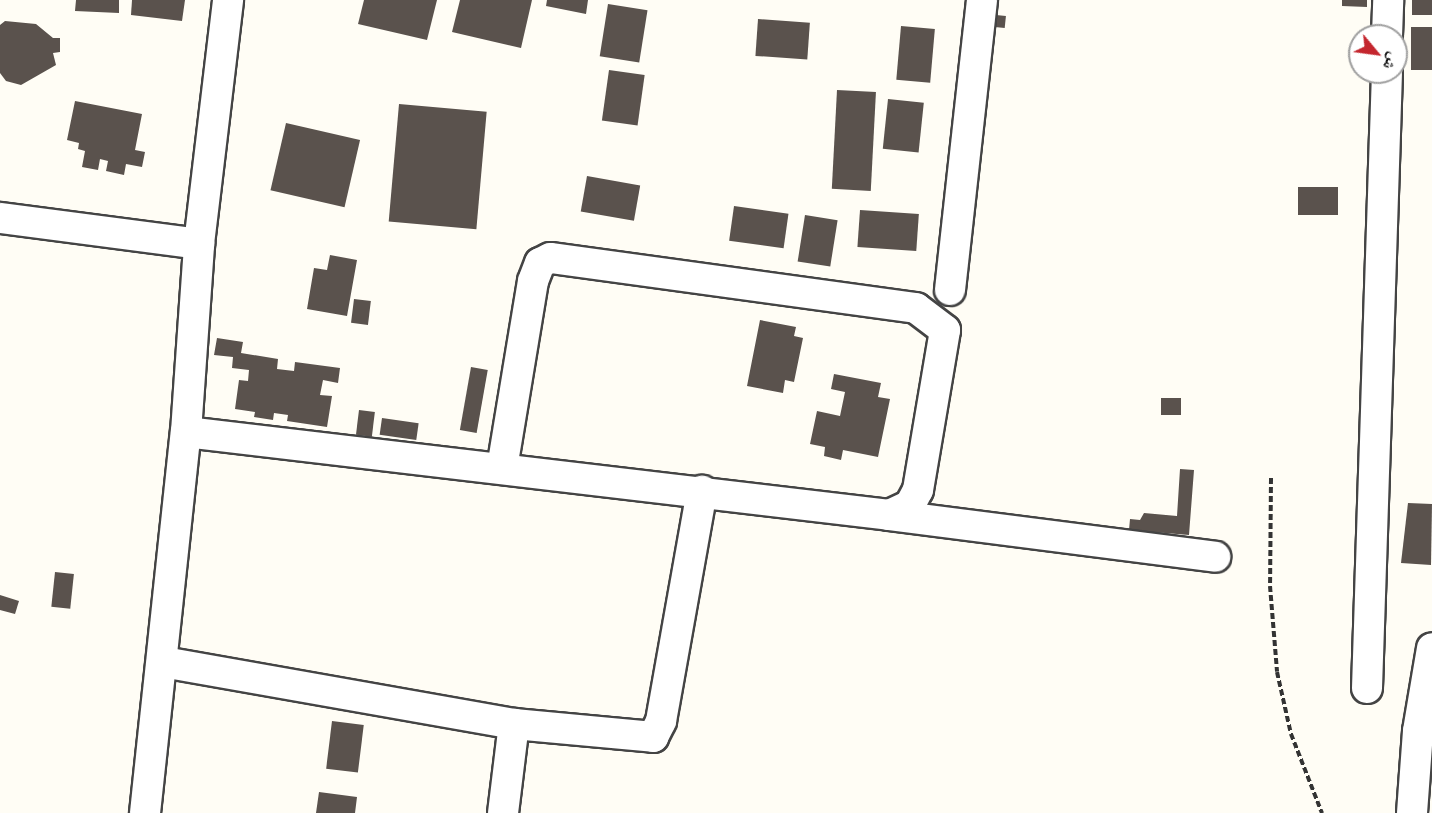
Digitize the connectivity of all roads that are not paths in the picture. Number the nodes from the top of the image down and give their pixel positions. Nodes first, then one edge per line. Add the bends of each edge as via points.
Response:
1 (228, 0) edge
2 (982, 0) edge
3 (1388, 0) edge
4 (1387, 24) edge
5 (1387, 84) edge
6 (0, 218) edge
7 (200, 244) junction
8 (950, 290) dead end
9 (186, 432) junction
10 (502, 468) junction
11 (702, 491) junction
12 (889, 515) junction
13 (1215, 557) dead end
14 (1432, 648) edge
15 (163, 663) junction
16 (1367, 688) dead end
17 (514, 724) junction
18 (145, 813) edge
19 (503, 813) edge
20 (1413, 813) edge

1 - 7 street
2 - 8 street
3 - 4 street
5 - 16 street
6 - 7 street
7 - 9 street
9 - 10 street
9 - 15 street
10 - 11 street
10 - 12 street via 533,281 540,263 550,258 916,308 945,330 918,490 910,505
11 - 12 street
11 - 17 street via 661,721 653,737
12 - 13 street
14 - 20 street via 1418,731
15 - 17 street
15 - 18 street
17 - 19 street

